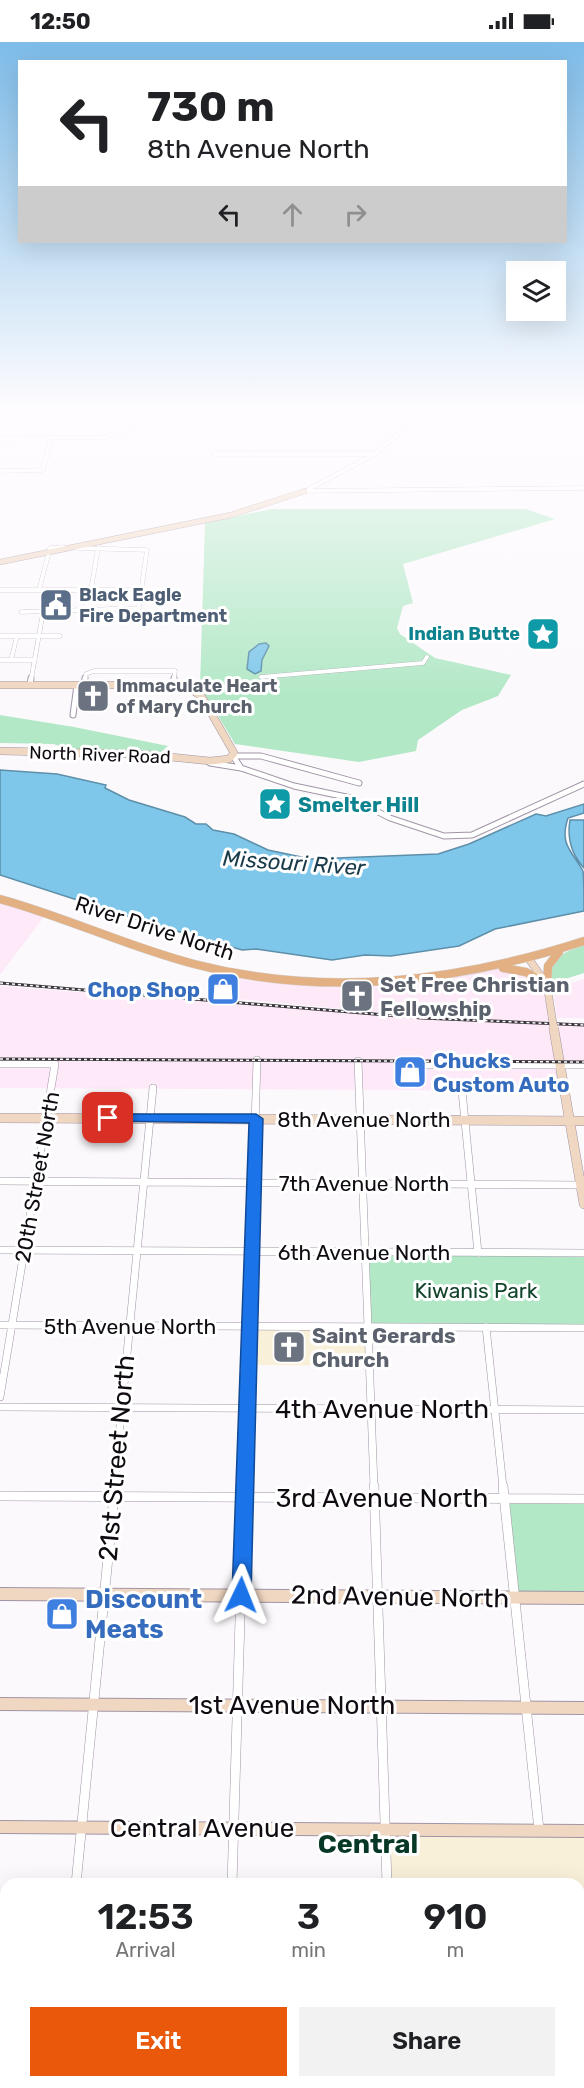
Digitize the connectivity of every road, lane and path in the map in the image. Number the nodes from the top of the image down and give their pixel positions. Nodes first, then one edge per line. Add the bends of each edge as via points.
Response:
1 (265, 507) edge
2 (50, 548) junction
3 (98, 548) junction
4 (0, 562) edge
5 (0, 590) edge
6 (39, 590) junction
7 (48, 590) junction
8 (91, 590) junction
9 (142, 590) junction
10 (21, 612) dead end
11 (44, 612) junction
12 (0, 636) edge
13 (16, 636) junction
14 (40, 636) junction
15 (60, 636) dead end
16 (427, 657) dead end
17 (0, 660) edge
18 (11, 660) junction
19 (35, 660) junction
20 (261, 676) dead end
21 (80, 685) junction
22 (174, 685) junction
23 (0, 686) edge
24 (30, 686) junction
25 (73, 715) dead end
26 (0, 751) edge
27 (231, 757) junction
28 (199, 761) junction
29 (242, 768) junction
30 (359, 783) dead end
31 (584, 784) edge
32 (0, 899) edge
33 (584, 941) edge
34 (559, 951) junction
35 (530, 958) junction
36 (486, 968) junction
37 (547, 985) junction
38 (257, 1060) dead end
39 (358, 1061) dead end
40 (0, 1064) edge
41 (425, 1065) dead end
42 (560, 1065) junction
43 (584, 1065) edge
44 (153, 1088) dead end
45 (462, 1090) dead end
46 (0, 1118) edge
47 (46, 1118) junction
48 (150, 1118) junction
49 (256, 1119) junction
50 (360, 1119) junction
51 (465, 1120) junction
52 (570, 1121) junction
53 (584, 1121) edge
54 (0, 1181) edge
55 (36, 1182) junction
56 (144, 1182) junction
57 (254, 1182) junction
58 (364, 1183) junction
59 (472, 1183) junction
60 (582, 1185) edge
61 (584, 1204) edge
62 (0, 1250) edge
63 (24, 1250) junction
64 (138, 1251) junction
65 (250, 1252) junction
66 (366, 1252) junction
67 (478, 1252) junction
68 (584, 1253) edge
69 (0, 1325) edge
70 (11, 1325) junction
71 (130, 1326) junction
72 (249, 1326) junction
73 (368, 1327) junction
74 (486, 1328) junction
75 (584, 1328) edge
76 (0, 1397) edge
77 (0, 1407) edge
78 (122, 1407) junction
79 (247, 1408) junction
80 (370, 1409) junction
81 (495, 1410) junction
82 (584, 1410) edge
83 (0, 1496) edge
84 (114, 1496) junction
85 (244, 1497) junction
86 (373, 1499) junction
87 (504, 1499) junction
88 (584, 1499) edge
89 (0, 1594) edge
90 (104, 1595) junction
91 (241, 1595) junction
92 (377, 1597) junction
93 (513, 1598) junction
94 (584, 1598) edge
95 (0, 1704) edge
96 (92, 1704) junction
97 (238, 1705) junction
98 (380, 1705) junction
99 (525, 1707) junction
100 (584, 1708) edge
101 (0, 1827) edge
102 (81, 1827) junction
103 (233, 1828) junction
104 (385, 1830) junction
105 (539, 1830) junction
106 (584, 1831) edge
107 (77, 1878) edge
108 (232, 1878) edge
109 (387, 1878) edge

1 - 2 street
2 - 3 street
2 - 4 street
2 - 6 street
3 - 8 street
3 - 9 street via 144,548 148,552
5 - 6 street
6 - 7 street
7 - 8 street
7 - 11 street
8 - 9 street
9 - 11 street via 139,610
10 - 11 street
11 - 14 street
12 - 13 street
13 - 14 street
13 - 18 street
14 - 15 street
14 - 19 street
16 - 20 street via 423,663
17 - 18 street
18 - 19 street
19 - 24 street
21 - 22 street
21 - 22 street via 88,672 175,671
21 - 24 street
21 - 25 street
22 - 27 street via 185,685 202,697 231,747
23 - 24 street
26 - 28 street, North River Road via 141,754
27 - 28 street, North River Road
27 - 29 street
27 - 30 street via 261,756
28 - 29 street, North River Road
29 - 31 street, North River Road via 294,786 351,798 390,818 453,837 472,834
32 - 36 main road, River Drive North via 175,958 240,974 320,983 370,983
33 - 34 main road, River Drive North
34 - 35 main road, River Drive North
34 - 37 main road via 548,966
35 - 36 main road, River Drive North
35 - 37 street
36 - 37 main road via 517,969
37 - 42 street, bridge
38 - 49 street
39 - 50 street
40 - 47 street, 20th Street North via 55,1064
41 - 42 street
42 - 43 street
42 - 52 street
44 - 48 street, 21st Street North
45 - 51 street
46 - 47 street, 8th Avenue North
47 - 48 street, 8th Avenue North
47 - 55 street, 20th Street North
48 - 49 street, 8th Avenue North
48 - 56 street, 21st Street North
49 - 50 street, 8th Avenue North
49 - 57 street
50 - 51 street, 8th Avenue North
50 - 58 street
51 - 52 street, 8th Avenue North
51 - 59 street
52 - 53 street, 8th Avenue North
52 - 60 street
54 - 55 street, 7th Avenue North
55 - 56 street, 7th Avenue North
55 - 63 street, 20th Street North
56 - 57 street, 7th Avenue North
56 - 64 street, 21st Street North
57 - 58 street, 7th Avenue North
57 - 65 street
58 - 59 street, 7th Avenue North
58 - 66 street
59 - 60 street, 7th Avenue North
59 - 67 street
60 - 61 street
62 - 63 street, 6th Avenue North
63 - 64 street, 6th Avenue North
63 - 70 street, 20th Street North
64 - 65 street, 6th Avenue North
64 - 71 street, 21st Street North
65 - 66 street, 6th Avenue North
65 - 72 street
66 - 67 street, 6th Avenue North
66 - 73 street
67 - 68 street, 6th Avenue North
69 - 70 street, 5th Avenue North
70 - 71 street, 5th Avenue North
70 - 76 street, 20th Street North
71 - 72 street, 5th Avenue North
71 - 78 street, 21st Street North
72 - 73 street, 5th Avenue North
72 - 79 street
73 - 74 street, 5th Avenue North
73 - 80 street
74 - 75 street, 5th Avenue North
74 - 81 street
77 - 78 street, 4th Avenue North
78 - 79 street, 4th Avenue North
78 - 84 street, 21st Street North
79 - 80 street, 4th Avenue North
79 - 85 street
80 - 81 street, 4th Avenue North
80 - 86 street
81 - 82 street, 4th Avenue North
81 - 87 street
83 - 84 street, 3rd Avenue North
84 - 85 street, 3rd Avenue North
84 - 90 street, 21st Street North
85 - 86 street, 3rd Avenue North
85 - 91 street
86 - 87 street, 3rd Avenue North
86 - 92 street
87 - 88 street, 3rd Avenue North
87 - 93 street
89 - 90 street, 2nd Avenue North
90 - 91 street, 2nd Avenue North
90 - 96 street, 21st Street North
91 - 92 street, 2nd Avenue North
91 - 97 street
92 - 93 street, 2nd Avenue North
92 - 98 street
93 - 94 street, 2nd Avenue North
93 - 99 street
95 - 96 street, 1st Avenue North
96 - 97 street, 1st Avenue North
96 - 102 street, 21st Street North
97 - 98 street, 1st Avenue North
97 - 103 street
98 - 99 street, 1st Avenue North
98 - 104 street
99 - 100 street, 1st Avenue North
99 - 105 street
101 - 102 street, Central Avenue
102 - 103 street, Central Avenue
102 - 107 street, 21st Street North
103 - 104 street, Central Avenue
103 - 108 street
104 - 105 street, Central Avenue
104 - 109 street
105 - 106 street, Central Avenue

